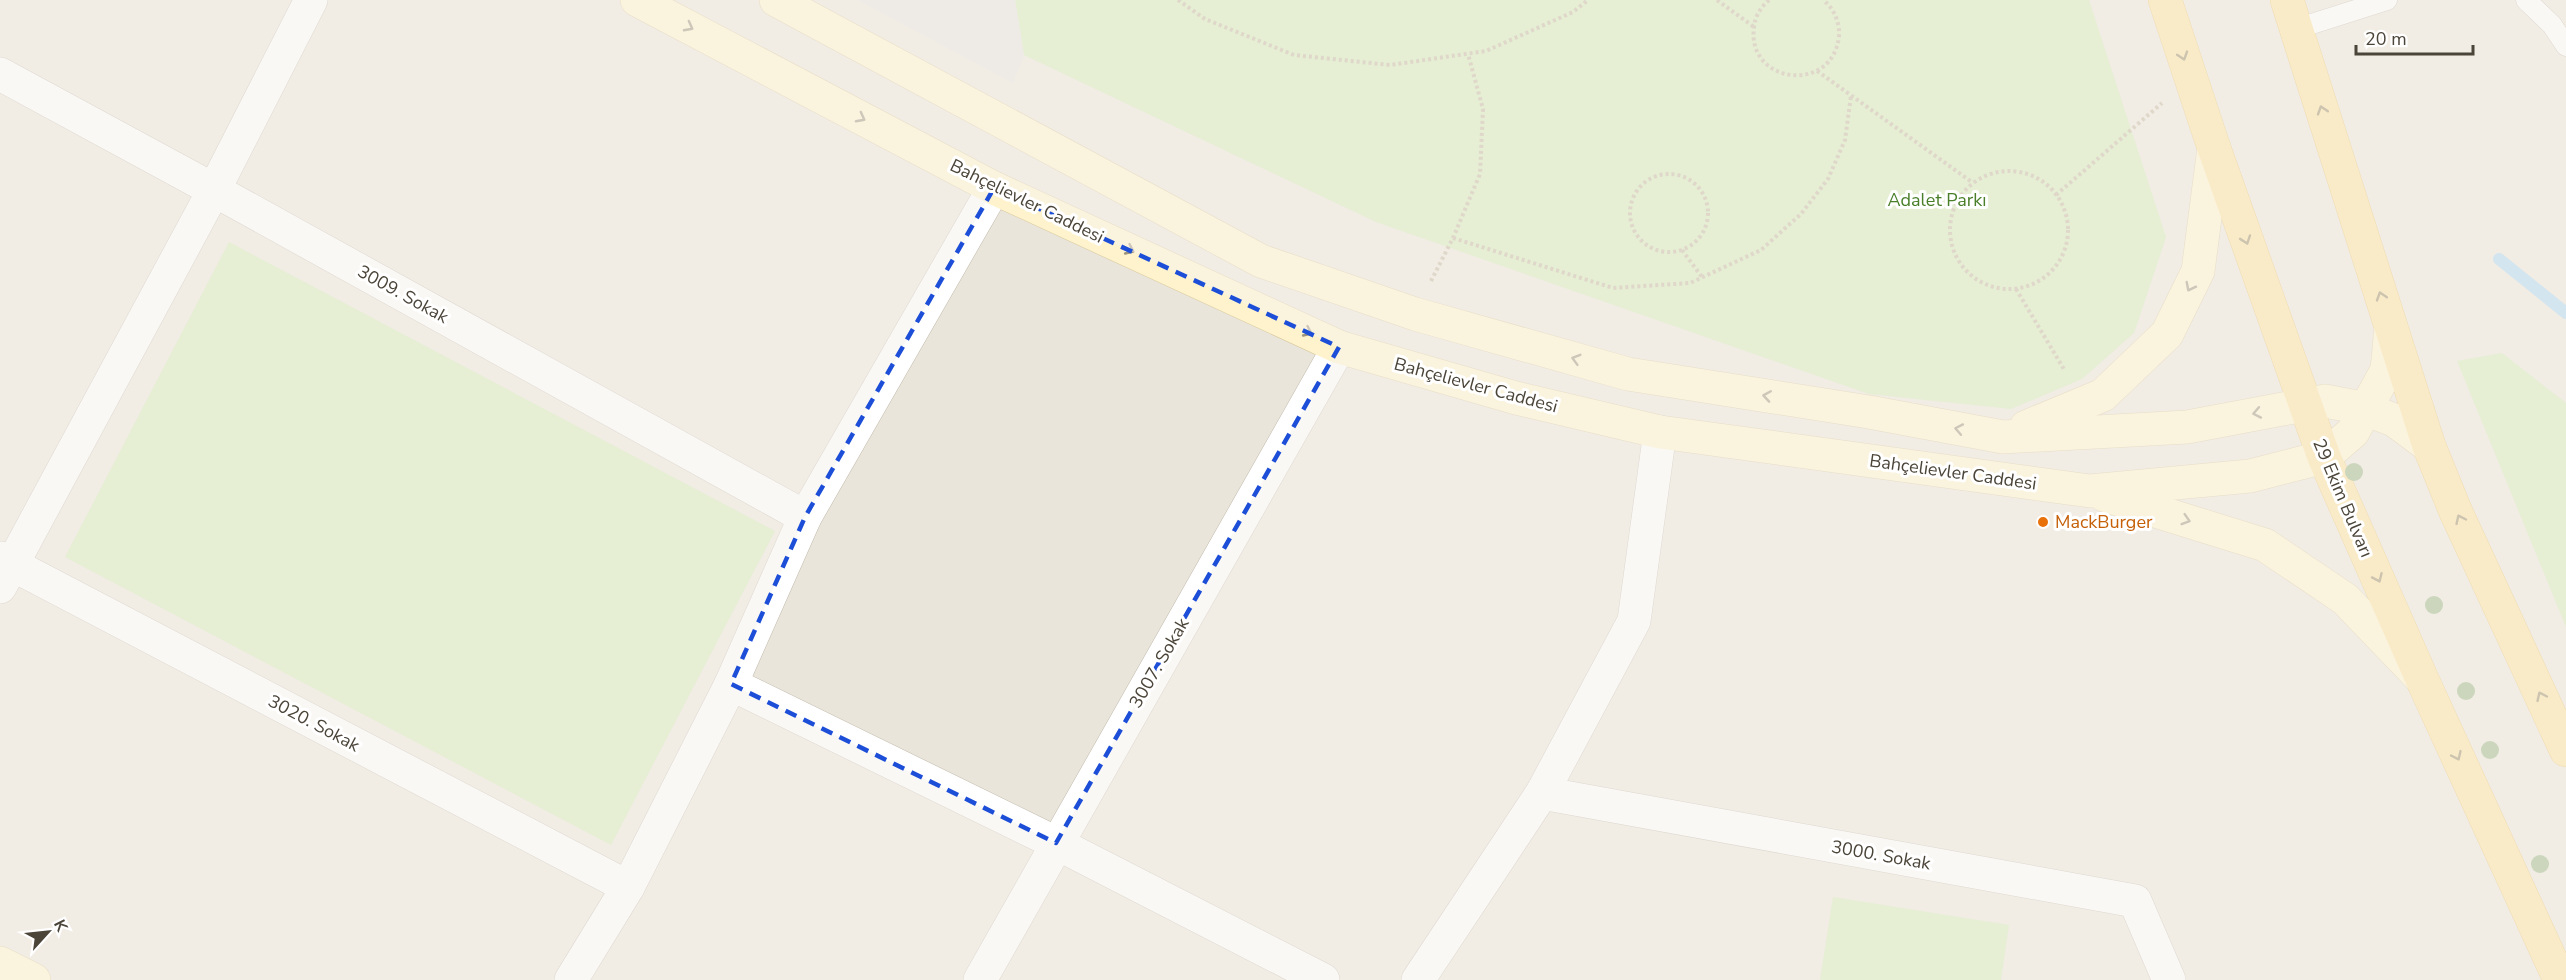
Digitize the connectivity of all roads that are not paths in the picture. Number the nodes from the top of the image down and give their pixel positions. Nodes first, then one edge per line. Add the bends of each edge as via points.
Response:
1 (311, 0) edge
2 (637, 0) edge
3 (776, 0) edge
4 (2165, 0) edge
5 (2386, 0) edge
6 (2526, 0) edge
7 (2291, 15) edge
8 (2566, 46) edge
9 (0, 74) edge
10 (2214, 148) junction
11 (994, 188) junction
12 (214, 190) junction
13 (2391, 327) junction
14 (1339, 346) junction
15 (2304, 404) junction
16 (2367, 410) junction
17 (1660, 432) junction
18 (2003, 437) junction
19 (2429, 446) junction
20 (2324, 457) junction
21 (2090, 491) junction
22 (805, 516) junction
23 (4, 570) edge
24 (2422, 679) junction
25 (731, 684) junction
26 (2566, 750) edge
27 (1542, 793) junction
28 (1056, 843) junction
29 (628, 887) junction
30 (0, 963) edge
31 (34, 980) edge
32 (571, 980) edge
33 (980, 980) edge
34 (1323, 980) edge
35 (1418, 980) edge
36 (2169, 980) edge
37 (2560, 980) edge

1 - 12 street
2 -> 11 street, Bahçelievler Caddesi
18 -> 3 street via 1628,374 1415,314 1261,261
4 -> 10 main road, 29 Ekim Bulvarı
5 - 7 lane
6 - 8 lane via 2552,25
13 -> 7 main road
9 - 12 street, 3009. Sokak
10 -> 15 main road, 29 Ekim Bulvarı
10 -> 18 street via 2198,271 2167,334 2103,395
11 -> 14 street, Bahçelievler Caddesi
11 - 22 street
12 - 22 street, 3009. Sokak
12 - 23 street
13 - 16 street, Bahçelievler Caddesi via 2387,370
13 - 19 main road
14 - 17 street, Bahçelievler Caddesi via 1516,398
14 - 28 street, 3007. Sokak
15 - 16 street via 2325,401
15 -> 18 street via 2187,428
15 - 20 main road, 29 Ekim Bulvarı
16 - 19 street via 2394,420
16 - 20 street, Bahçelievler Caddesi via 2354,432
17 - 21 street, Bahçelievler Caddesi
17 - 27 street via 1634,621
26 -> 19 main road
20 - 21 street, Bahçelievler Caddesi via 2250,476
20 -> 24 main road, 29 Ekim Bulvarı
21 -> 24 street via 2265,545 2345,599
22 - 25 street
23 - 29 street, 3020. Sokak
24 -> 37 main road, 29 Ekim Bulvarı
25 - 28 street
25 - 29 street
27 - 35 street
27 - 36 street, 3000. Sokak via 2135,901
28 - 33 street, 3007. Sokak
28 - 34 street
29 - 32 street
30 - 31 street

